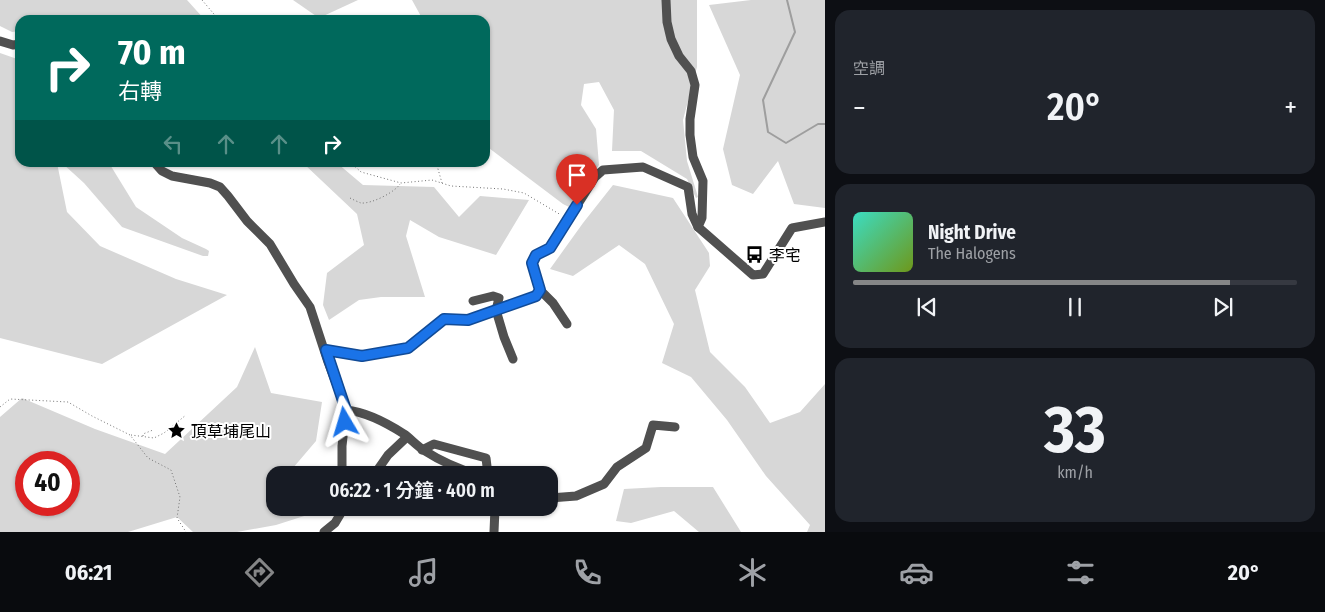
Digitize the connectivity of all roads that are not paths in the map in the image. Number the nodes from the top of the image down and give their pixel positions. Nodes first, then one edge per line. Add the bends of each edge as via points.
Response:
1 (666, 0) edge
2 (0, 41) edge
3 (15, 45) edge
4 (158, 167) edge
5 (825, 222) edge
6 (698, 227) junction
7 (540, 290) junction
8 (473, 301) dead end
9 (496, 310) junction
10 (567, 324) dead end
11 (326, 350) junction
12 (513, 358) dead end
13 (346, 410) junction
14 (675, 427) dead end
15 (407, 437) junction
16 (422, 450) junction
17 (342, 466) edge
18 (380, 466) edge
19 (452, 466) edge
20 (487, 466) edge
21 (558, 497) edge
22 (339, 516) edge
23 (495, 516) edge
24 (324, 532) edge
25 (494, 532) edge

1 - 6 street via 671,40 695,85 690,135 693,157 703,181 702,218
2 - 3 street
4 - 11 street via 172,176 220,187 270,244 310,307
5 - 6 street via 792,228 763,274 753,275
6 - 7 street via 692,214 688,187 643,167 602,170 550,248 536,255 532,263
7 - 9 street via 536,296
7 - 10 street
8 - 9 street via 493,296 500,298
9 - 11 street via 468,320 444,319 408,348 362,356
9 - 12 street
11 - 13 street
13 - 15 street via 365,414
13 - 17 street
14 - 21 street via 653,425 646,448 617,468 604,484 576,496
15 - 16 street
15 - 18 street
16 - 19 street
16 - 20 street via 434,444 486,458
22 - 24 street
23 - 25 street

